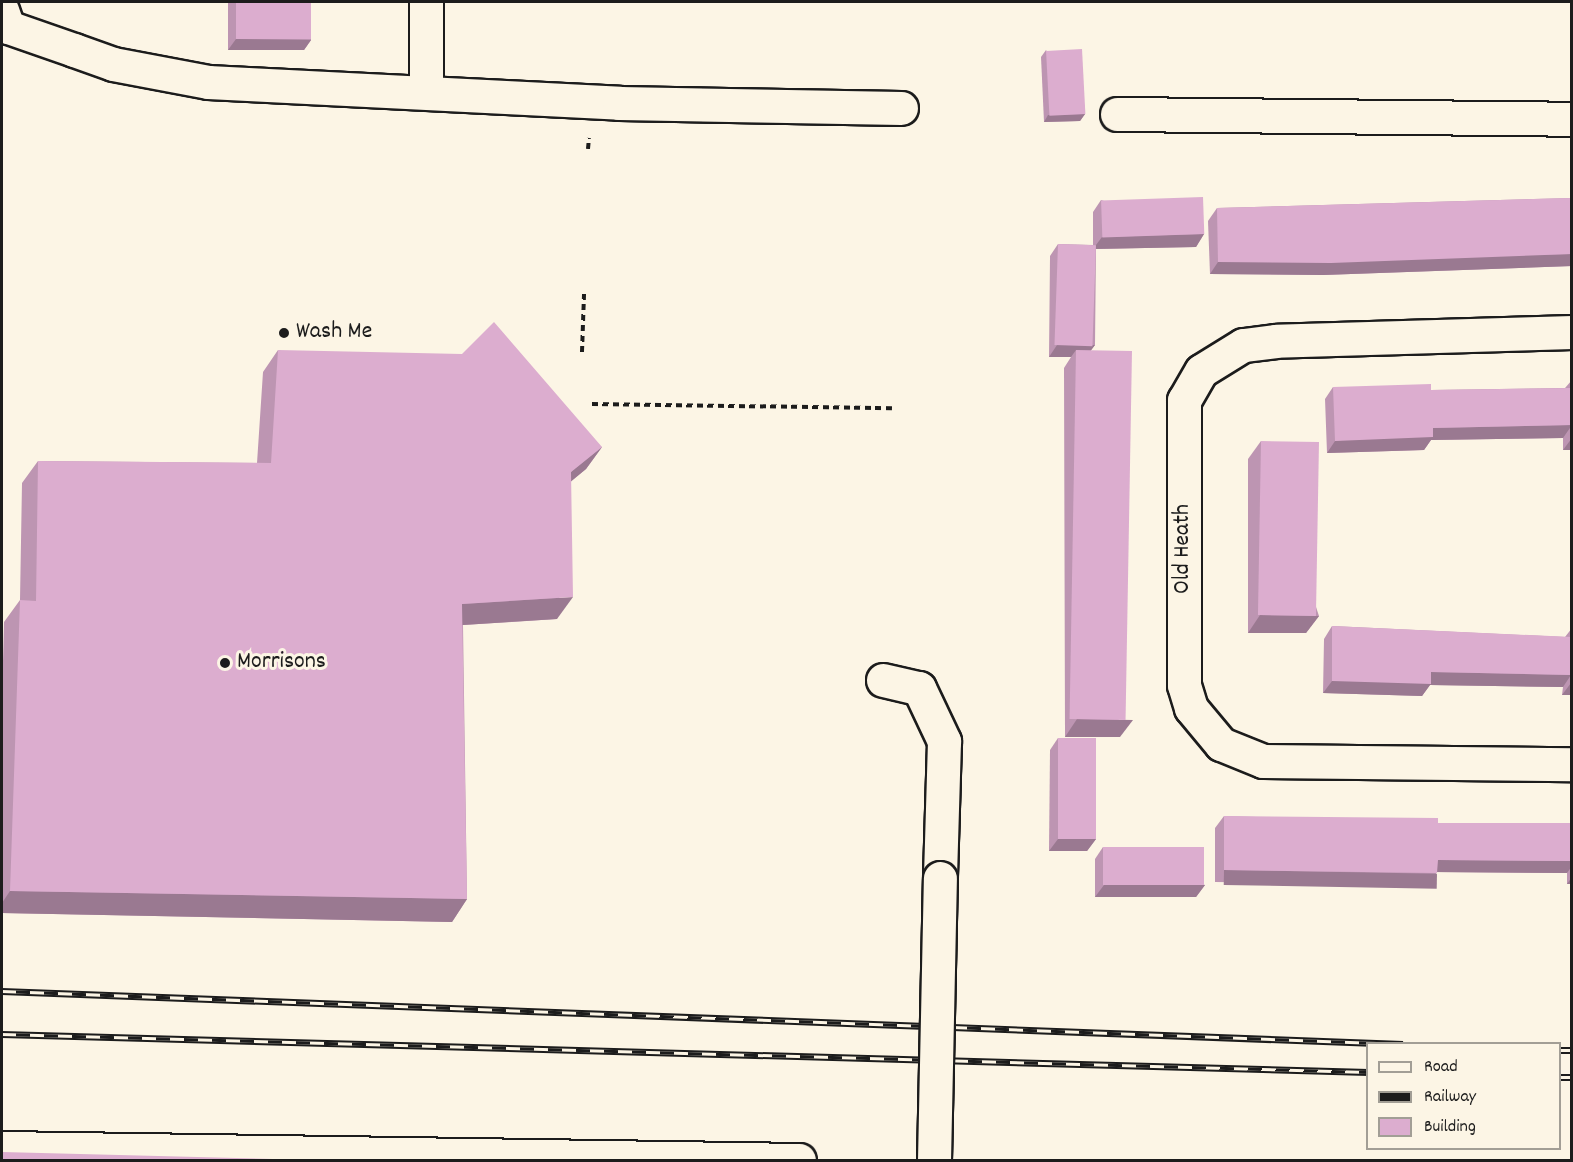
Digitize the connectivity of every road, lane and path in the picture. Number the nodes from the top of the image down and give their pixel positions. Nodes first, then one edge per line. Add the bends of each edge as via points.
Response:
1 (426, 2) edge
2 (4, 22) edge
3 (426, 92) junction
4 (901, 108) dead end
5 (1117, 114) dead end
6 (1572, 119) edge
7 (584, 294) dead end
8 (1572, 332) edge
9 (582, 352) dead end
10 (592, 404) dead end
11 (892, 408) dead end
12 (883, 680) dead end
13 (1572, 764) edge
14 (2, 1148) edge
15 (800, 1161) edge
16 (934, 1161) edge

1 - 3 street
2 - 3 street via 113,64 208,82
3 - 4 street via 619,103
5 - 6 street
7 - 9 path
8 - 13 street, Old Heath via 1276,340 1244,345 1223,354 1201,371 1184,400 1184,685 1191,708 1221,744 1263,761
10 - 11 path
12 - 16 street, bridge via 919,688 944,741
14 - 15 street

